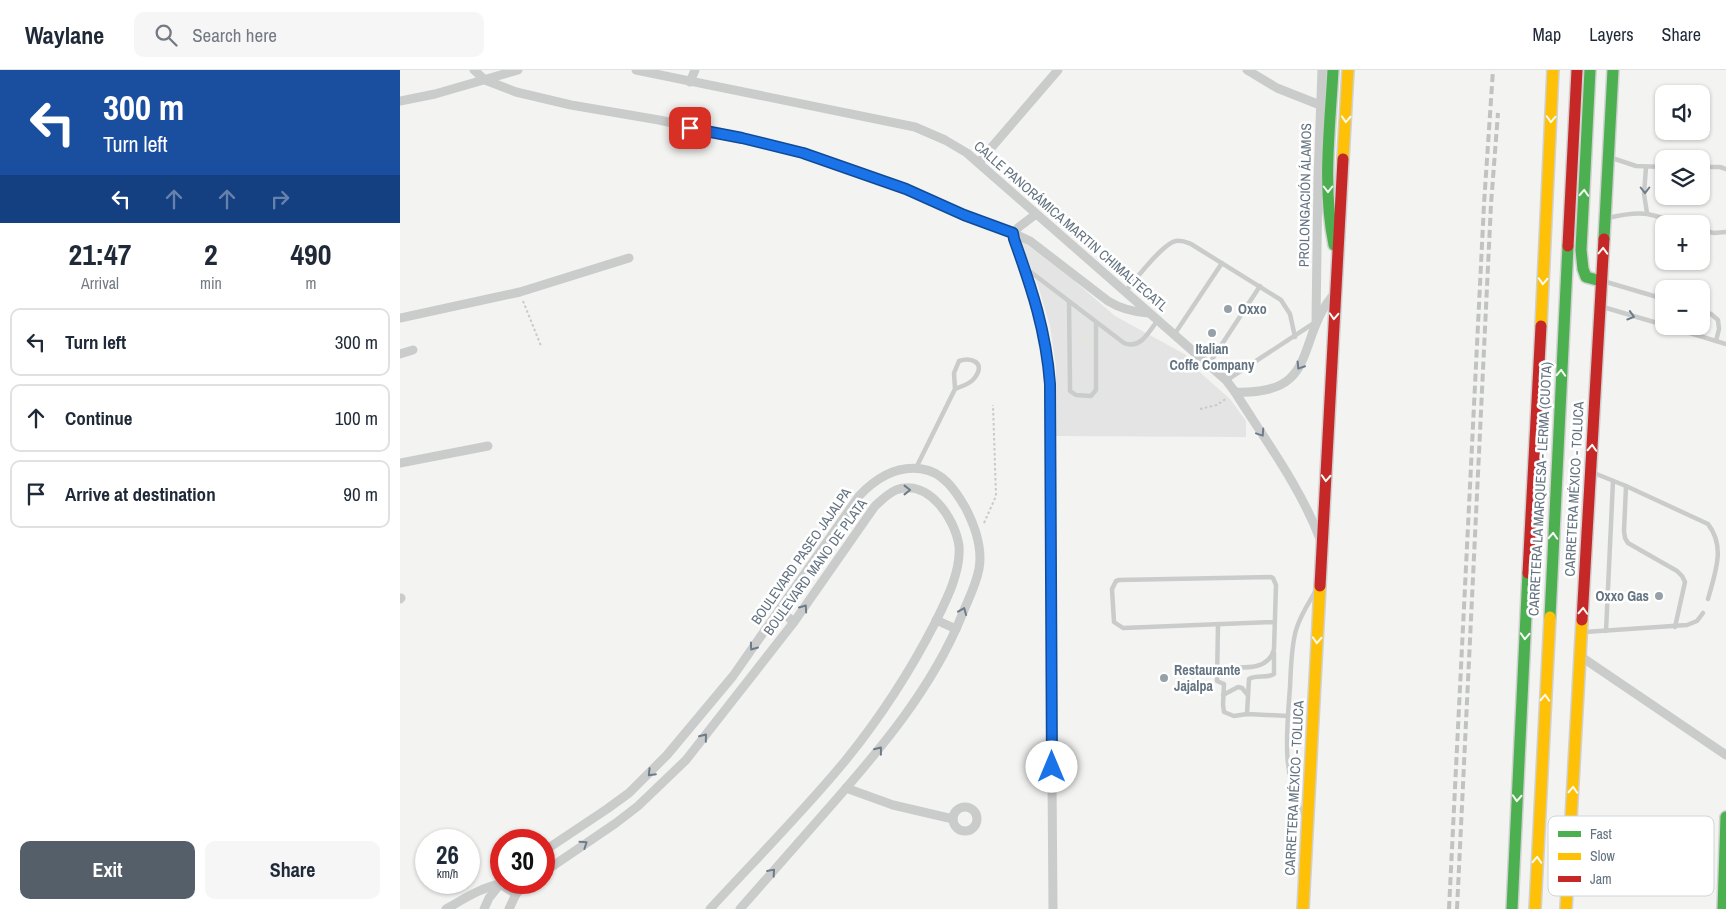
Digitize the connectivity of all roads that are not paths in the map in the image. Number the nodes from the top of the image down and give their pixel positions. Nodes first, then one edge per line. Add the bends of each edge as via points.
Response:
1 (474, 70) edge
2 (518, 70) edge
3 (636, 70) edge
4 (695, 70) edge
5 (1058, 70) edge
6 (1247, 70) edge
7 (1322, 70) edge
8 (1333, 70) edge
9 (1348, 70) edge
10 (1553, 70) edge
11 (1577, 70) edge
12 (1590, 70) edge
13 (1613, 70) edge
14 (485, 80) junction
15 (690, 82) junction
16 (400, 101) edge
17 (1320, 104) junction
18 (1607, 156) junction
19 (979, 162) junction
20 (1646, 167) junction
21 (1655, 167) edge
22 (1710, 167) edge
23 (1726, 169) edge
24 (1318, 206) junction
25 (1647, 213) junction
26 (1036, 214) junction
27 (1655, 216) edge
28 (1604, 219) junction
29 (1710, 232) edge
30 (1726, 232) edge
31 (1013, 233) junction
32 (1332, 240) junction
33 (1338, 255) junction
34 (630, 258) dead end
35 (1222, 263) junction
36 (1024, 267) junction
37 (1601, 281) junction
38 (1260, 286) junction
39 (1125, 292) junction
40 (1336, 292) junction
41 (1655, 297) edge
42 (1069, 302) junction
43 (1599, 306) junction
44 (1149, 313) junction
45 (1710, 313) edge
46 (400, 318) edge
47 (1158, 321) junction
48 (1316, 321) junction
49 (1096, 323) junction
50 (1655, 323) edge
51 (1174, 335) junction
52 (1696, 335) edge
53 (1295, 337) junction
54 (1716, 341) junction
55 (1726, 344) edge
56 (414, 350) dead end
57 (400, 354) edge
58 (1208, 364) junction
59 (1226, 380) junction
60 (955, 389) junction
61 (1235, 392) junction
62 (488, 446) dead end
63 (401, 462) edge
64 (916, 468) junction
65 (1590, 472) junction
66 (1613, 481) junction
67 (1626, 486) junction
68 (1322, 544) junction
69 (1320, 582) junction
70 (1708, 599) dead end
71 (779, 610) junction
72 (1703, 613) dead end
73 (936, 620) junction
74 (794, 622) junction
75 (1274, 622) junction
76 (1218, 624) junction
77 (1675, 627) junction
78 (956, 629) junction
79 (1606, 631) junction
80 (1582, 632) junction
81 (1274, 649) junction
82 (1580, 656) junction
83 (1218, 667) junction
84 (1247, 694) junction
85 (1223, 695) junction
86 (1247, 714) junction
87 (1288, 716) junction
88 (1726, 755) edge
89 (846, 788) junction
90 (1571, 816) edge
91 (1726, 817) edge
92 (953, 818) dead end
93 (1308, 821) junction
94 (555, 844) edge
95 (555, 865) edge
96 (490, 886) edge
97 (492, 894) edge
98 (516, 894) edge
99 (1567, 896) edge
100 (446, 909) edge
101 (484, 909) edge
102 (509, 909) edge
103 (710, 909) edge
104 (740, 909) edge
105 (1053, 909) edge
106 (1303, 909) edge
107 (1512, 909) edge
108 (1534, 909) edge
109 (1566, 909) edge
110 (1724, 909) edge

1 - 14 street
2 - 14 street
3 - 15 street, CALLE PANORÁMICA MARTIN CHIMALTECATL
4 - 15 street
5 - 19 street
6 - 17 street via 1277,88
7 - 17 street, PROLONGACIÓN ÁLAMOS
8 -> 32 main road via 1327,188
9 -> 33 main road, CARRETERA MÉXICO - TOLUCA
10 -> 107 main road, CARRETERA LA MARQUESA - LERMA (CUOTA)
108 -> 11 main road, CARRETERA LA MARQUESA - LERMA (CUOTA)
37 -> 12 main road via 1586,277 1581,250
13 - 18 main road, CARRETERA MÉXICO - TOLUCA
14 - 16 street
14 - 31 street via 545,99 803,153 906,189
15 - 19 street, CALLE PANORÁMICA MARTIN CHIMALTECATL via 914,127 945,140
17 - 24 street, PROLONGACIÓN ÁLAMOS
18 - 20 lane
18 - 28 main road, CARRETERA MÉXICO - TOLUCA
19 - 26 street, CALLE PANORÁMICA MARTIN CHIMALTECATL
20 - 21 lane
20 -> 25 lane via 1644,194
22 - 23 lane
24 - 32 main road via 1322,223
24 - 48 street, PROLONGACIÓN ÁLAMOS
25 - 27 lane
25 - 28 lane
26 - 31 street
26 - 39 street, CALLE PANORÁMICA MARTIN CHIMALTECATL
37 -> 28 main road, CARRETERA MÉXICO - TOLUCA
29 - 30 lane
31 - 36 street
31 - 44 street via 1030,241 1120,309
32 - 33 main road
33 - 40 main road, CARRETERA MÉXICO - TOLUCA
34 - 46 street via 520,292
35 - 38 lane
35 - 39 lane via 1191,244 1175,241 1165,247
35 - 51 lane
36 - 42 lane
36 - 105 street via 1044,333 1050,384
37 - 41 lane
37 - 43 main road, CARRETERA MÉXICO - TOLUCA
38 - 53 lane via 1286,306
38 - 58 lane
39 - 44 street, CALLE PANORÁMICA MARTIN CHIMALTECATL
40 - 48 street, PROLONGACIÓN ÁLAMOS
40 -> 68 main road, CARRETERA MÉXICO - TOLUCA
42 - 49 lane
42 - 49 lane via 1070,391 1076,395 1091,396 1096,390
43 -> 50 lane
65 -> 43 main road, CARRETERA MÉXICO - TOLUCA
44 - 47 street, CALLE PANORÁMICA MARTIN CHIMALTECATL
45 - 54 lane via 1718,320
47 - 49 lane via 1134,346 1124,343
47 - 51 street, CALLE PANORÁMICA MARTIN CHIMALTECATL
48 - 53 lane
48 -> 61 street, PROLONGACIÓN ÁLAMOS via 1304,358 1287,381 1265,391
51 - 58 street, CALLE PANORÁMICA MARTIN CHIMALTECATL
52 - 54 lane
53 - 59 lane
54 - 55 lane
56 - 57 street
58 - 59 street, CALLE PANORÁMICA MARTIN CHIMALTECATL
59 - 61 street, CALLE PANORÁMICA MARTIN CHIMALTECATL
60 - 60 lane via 954,373 959,361 974,360 979,370 976,377
60 - 64 lane
61 -> 68 street, CALLE PANORÁMICA MARTIN CHIMALTECATL via 1312,517
62 - 63 street
64 - 71 street, BOULEVARD PASEO JAJALPA via 892,473 868,486
78 -> 64 street, BOULEVARD PASEO JAJALPA via 979,568 978,537 974,523 950,484 929,470
65 - 66 lane
80 -> 65 main road, CARRETERA MÉXICO - TOLUCA
66 - 67 lane
66 - 79 lane
67 - 70 lane via 1701,520 1714,531 1719,561
67 - 77 lane via 1624,531 1628,543 1677,571 1685,582
68 - 69 main road, CARRETERA MÉXICO - TOLUCA
69 - 87 lane via 1294,637
69 -> 93 main road, CARRETERA MÉXICO - TOLUCA
71 - 74 street
71 -> 94 street, BOULEVARD PASEO JAJALPA via 709,706 646,777 607,809
72 - 77 lane via 1693,624
74 -> 73 street, BOULEVARD MANO DE PLATA via 875,506 886,495 908,488 930,496 939,505 955,530 959,546 955,578
73 - 78 street
73 - 103 street, BOULEVARD MANO DE PLATA via 885,706 851,754
95 -> 74 street, BOULEVARD MANO DE PLATA via 638,806 672,774
75 - 76 lane
75 - 76 lane via 1276,585 1271,576 1119,580 1113,585 1114,622 1122,628
75 - 81 lane
76 - 83 lane
77 - 79 lane
89 -> 78 street, BOULEVARD PASEO JAJALPA via 875,755 922,690
79 - 80 lane
80 - 82 main road, CARRETERA MÉXICO - TOLUCA
81 - 83 lane via 1270,659 1260,666
81 - 84 lane via 1274,674 1249,679
82 - 88 street
90 -> 82 main road, CARRETERA MÉXICO - TOLUCA
83 - 85 lane via 1217,681 1224,684
84 - 85 lane via 1238,687
84 - 86 lane
85 - 86 lane via 1224,712 1231,716
86 - 87 lane
87 - 93 lane via 1288,772 1297,803
89 - 92 street via 893,805
104 -> 89 street, BOULEVARD PASEO JAJALPA
91 - 110 main road
93 - 106 main road, CARRETERA MÉXICO - TOLUCA
96 - 100 street
97 - 101 street
98 - 102 street
109 -> 99 main road, CARRETERA MÉXICO - TOLUCA

